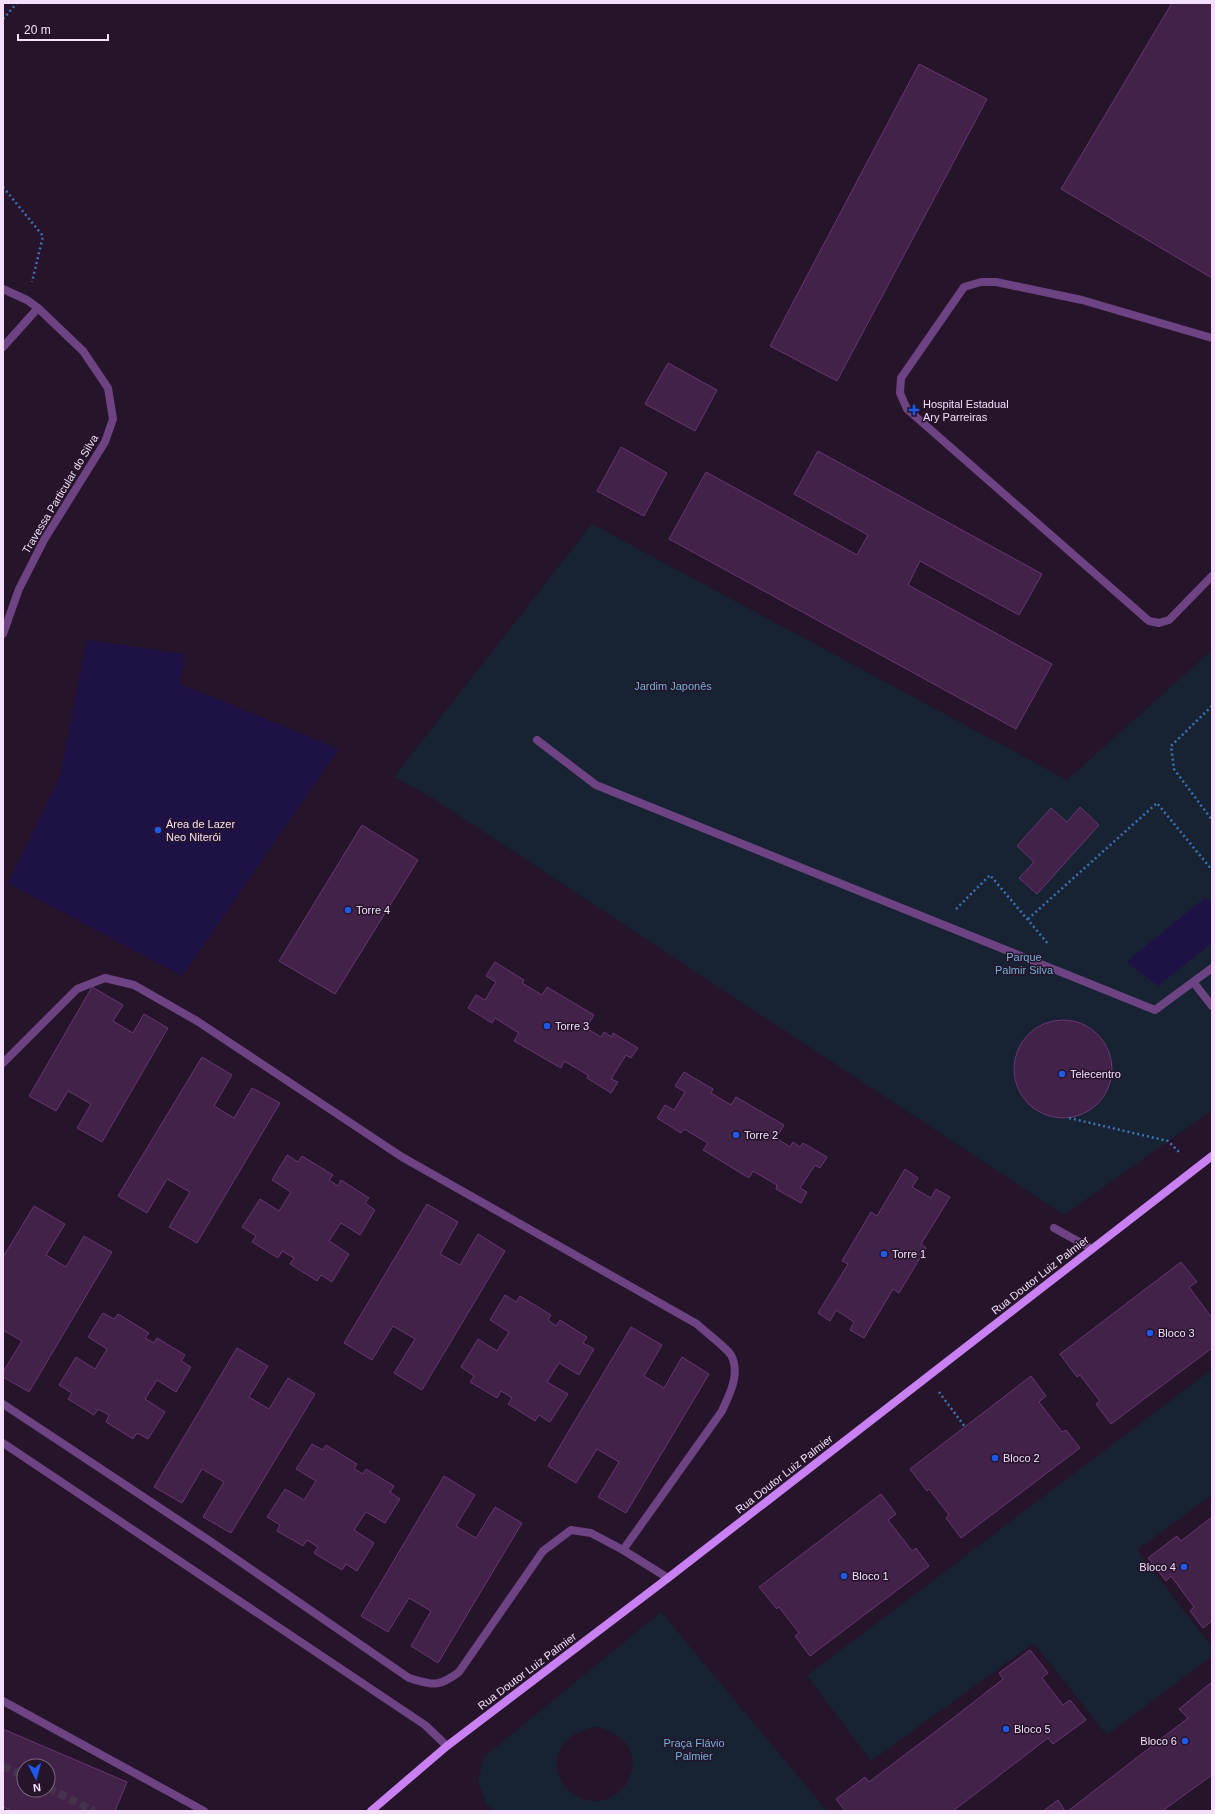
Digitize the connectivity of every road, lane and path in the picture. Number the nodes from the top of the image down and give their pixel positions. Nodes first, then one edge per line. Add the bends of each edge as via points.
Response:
1 (17, 3) edge
2 (3, 19) edge
3 (3, 187) edge
4 (3, 289) edge
5 (28, 300) junction
6 (38, 308) junction
7 (1212, 338) edge
8 (3, 347) edge
9 (1212, 576) edge
10 (3, 634) edge
11 (1212, 706) edge
12 (537, 740) dead end
13 (1212, 820) edge
14 (1212, 870) edge
15 (1028, 919) junction
16 (941, 924) junction
17 (1053, 949) dead end
18 (1212, 968) edge
19 (1194, 983) junction
20 (1212, 1006) edge
21 (3, 1063) edge
22 (1069, 1118) dead end
23 (1212, 1156) edge
24 (1195, 1169) junction
25 (1054, 1228) dead end
26 (1092, 1249) junction
27 (945, 1399) dead end
28 (3, 1404) edge
29 (965, 1427) dead end
30 (3, 1443) edge
31 (623, 1550) junction
32 (668, 1578) junction
33 (3, 1701) edge
34 (446, 1746) junction
35 (204, 1811) edge
36 (371, 1811) edge

1 - 2 path
3 - 5 path via 43,236
4 - 5 street, Travessa Particular do Silva
5 - 6 street, Travessa Particular do Silva
6 - 8 street
6 - 10 street, Travessa Particular do Silva via 83,351 108,388 113,419 105,442 44,540 19,589
7 - 9 street via 1082,300 996,282 981,282 964,287 901,378 900,394 907,409 1149,621 1159,623 1169,620
11 - 13 path via 1171,746 1174,769
12 - 16 street via 596,785
14 - 15 path via 1157,804
15 - 16 path via 990,875
15 - 17 path
16 - 19 street via 1155,1010
18 - 19 street
19 - 20 street
21 - 31 street via 77,989 105,978 134,985 197,1021 402,1157 697,1324 731,1355 734,1372 732,1388 722,1412
22 - 24 path via 1168,1141
23 - 24 main road, Rua Doutor Luiz Palmier
24 - 26 main road, Rua Doutor Luiz Palmier
25 - 26 street
26 - 32 main road, Rua Doutor Luiz Palmier
27 - 29 path
28 - 31 street via 210,1541 409,1678 432,1684 445,1682 459,1672 543,1551 571,1530 591,1533
30 - 34 street via 425,1725
31 - 32 street
32 - 34 main road, Rua Doutor Luiz Palmier
33 - 35 street
34 - 36 main road, Rua Doutor Luiz Palmier

